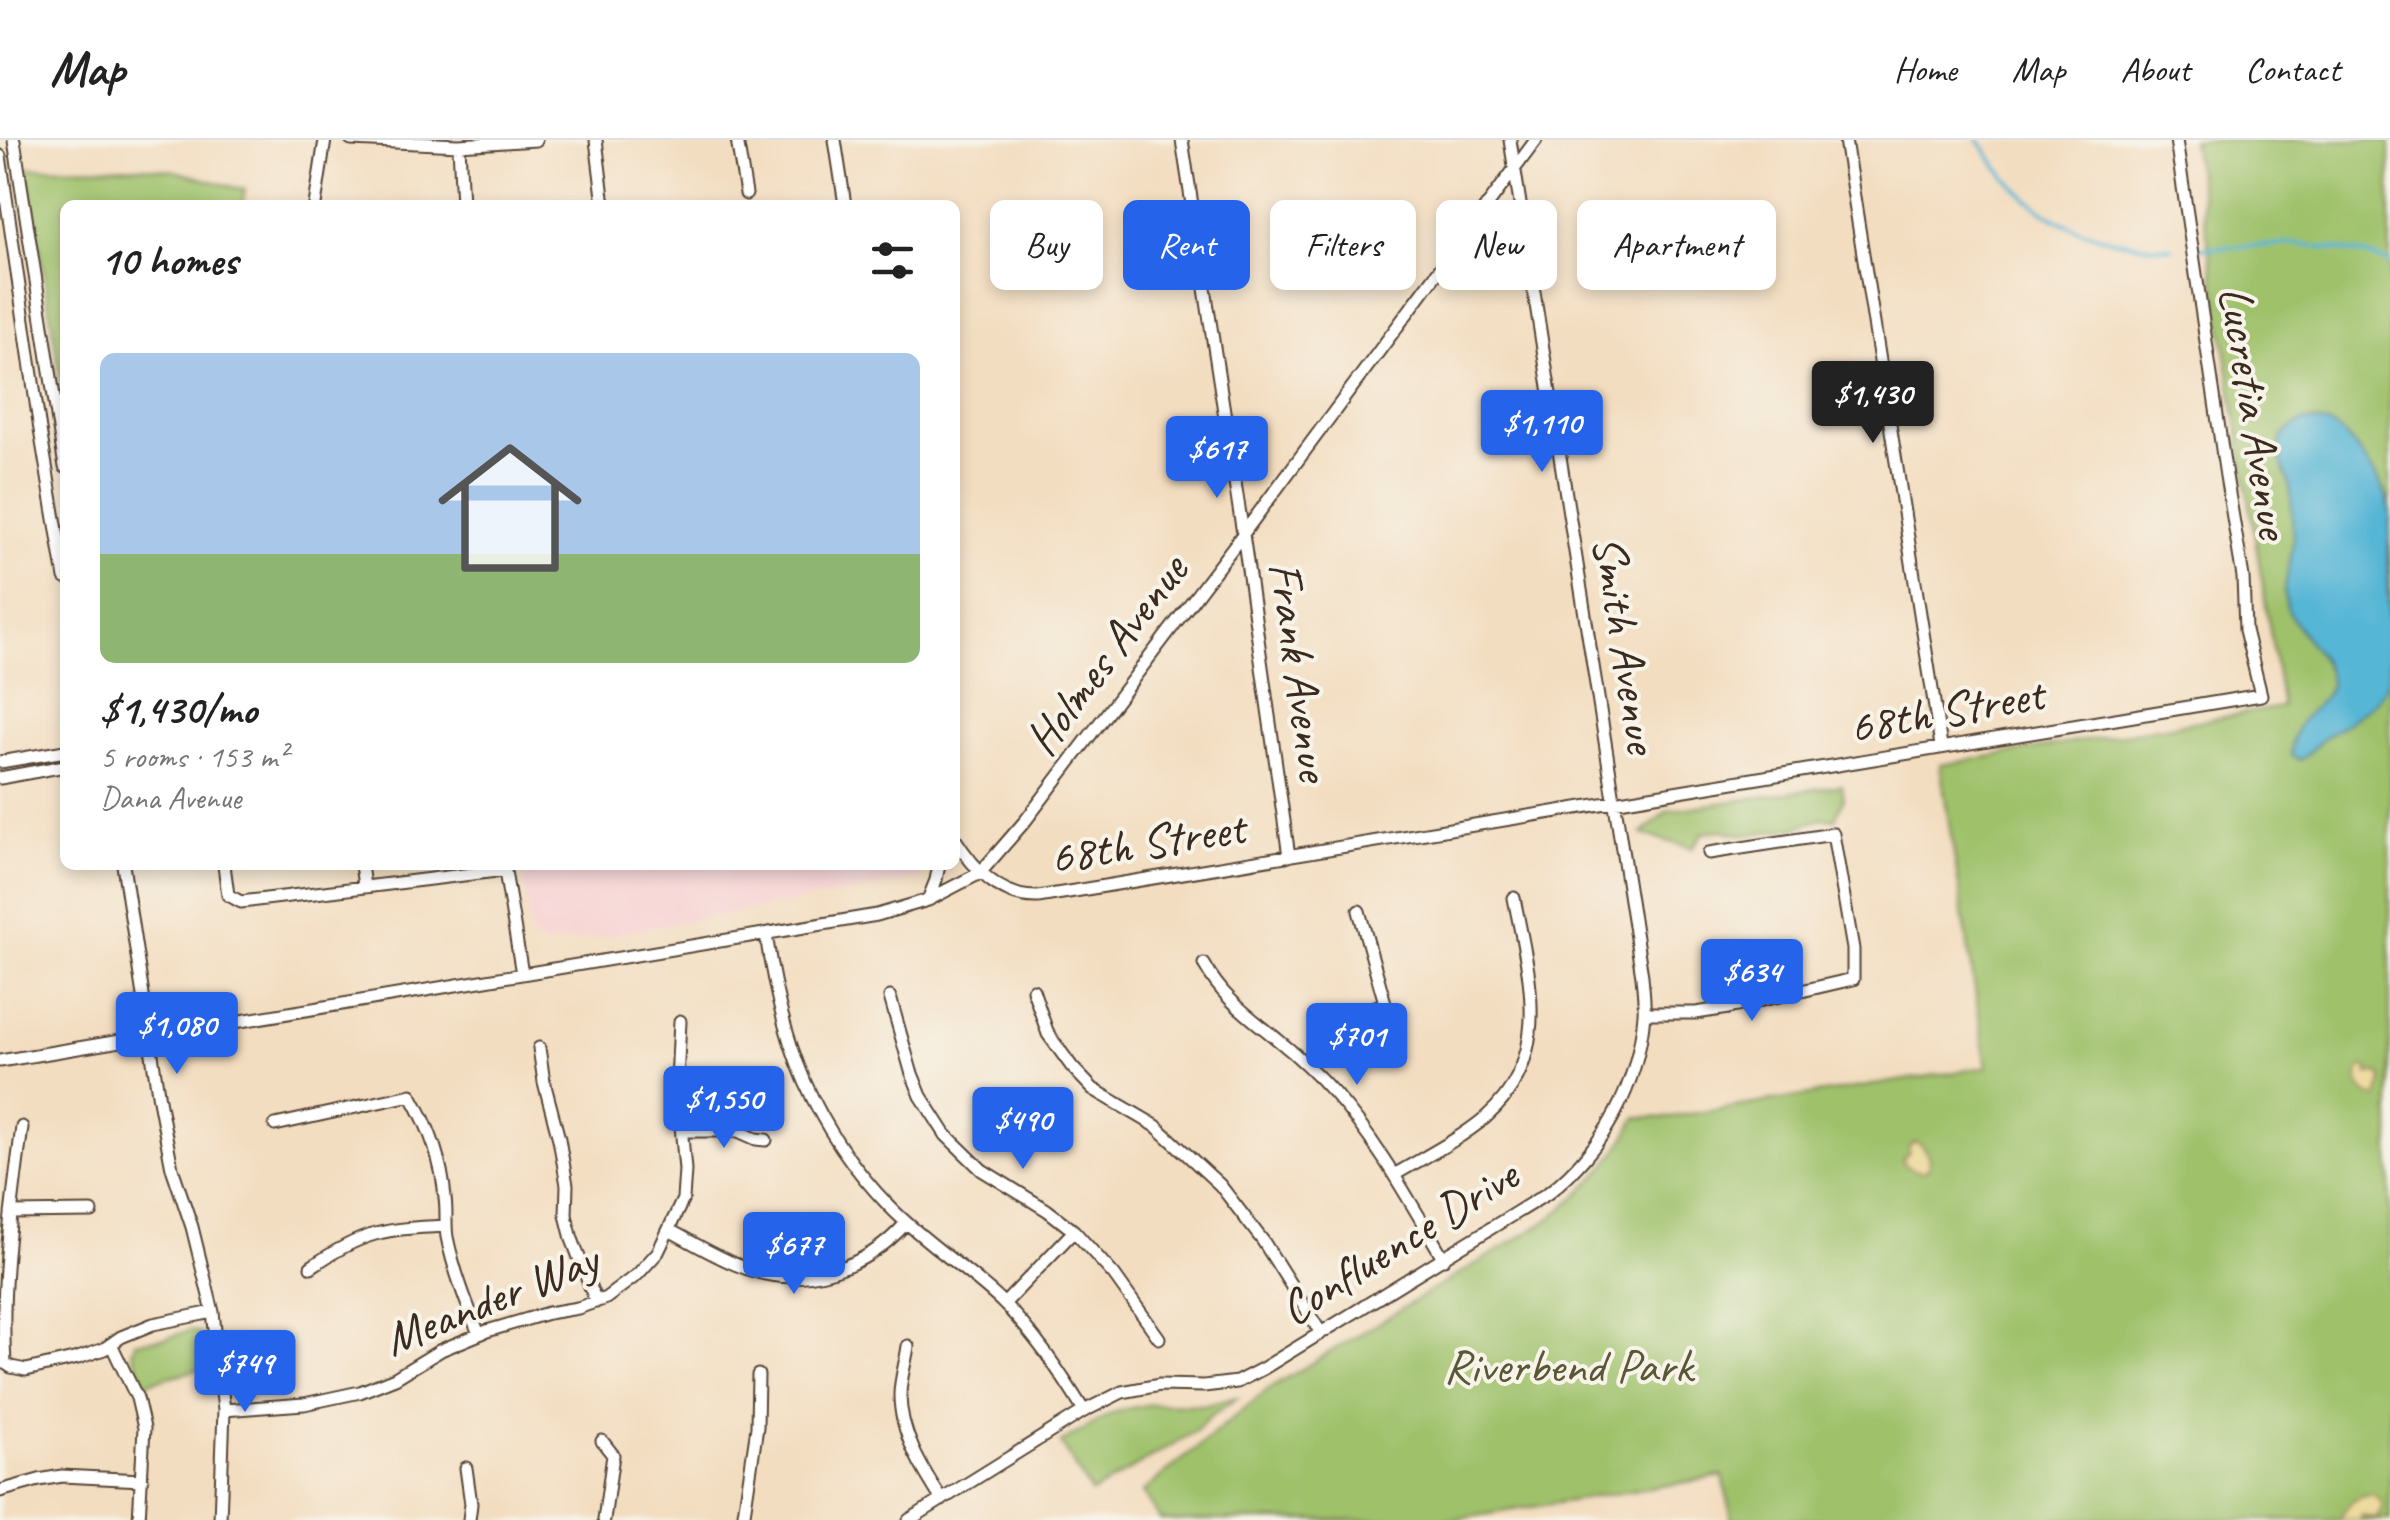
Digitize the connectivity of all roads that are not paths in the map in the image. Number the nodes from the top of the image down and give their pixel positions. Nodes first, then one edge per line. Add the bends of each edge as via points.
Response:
1 (14, 140) edge
2 (325, 140) edge
3 (351, 140) edge
4 (536, 140) edge
5 (596, 140) edge
6 (738, 140) edge
7 (835, 140) edge
8 (1182, 140) edge
9 (1510, 140) edge
10 (1536, 140) edge
11 (1845, 140) edge
12 (2176, 140) edge
13 (460, 145) junction
14 (0, 156) edge
15 (1514, 168) junction
16 (746, 194) dead end
17 (317, 200) edge
18 (462, 200) edge
19 (603, 200) edge
20 (845, 200) edge
21 (60, 434) edge
22 (1244, 534) junction
23 (60, 548) edge
24 (2260, 695) joint
25 (1942, 746) junction
26 (60, 753) edge
27 (2, 762) edge
28 (60, 767) edge
29 (3, 777) edge
30 (1615, 803) junction
31 (960, 847) edge
32 (1708, 853) dead end
33 (1290, 856) junction
34 (124, 870) edge
35 (225, 870) edge
36 (362, 870) edge
37 (482, 870) edge
38 (505, 870) edge
39 (938, 870) edge
40 (980, 873) junction
41 (364, 886) junction
42 (1514, 898) dead end
43 (928, 900) junction
44 (1359, 911) dead end
45 (766, 934) junction
46 (1204, 964) dead end
47 (522, 974) junction
48 (1033, 990) dead end
49 (890, 997) dead end
50 (1644, 1013) junction
51 (680, 1021) dead end
52 (150, 1036) junction
53 (539, 1048) dead end
54 (0, 1061) edge
55 (1308, 1066) junction
56 (276, 1125) dead end
57 (22, 1127) dead end
58 (683, 1131) junction
59 (766, 1140) dead end
60 (1394, 1175) junction
61 (92, 1212) dead end
62 (11, 1213) junction
63 (906, 1223) junction
64 (446, 1226) junction
65 (669, 1230) junction
66 (1074, 1231) junction
67 (1444, 1259) junction
68 (311, 1268) dead end
69 (596, 1302) junction
70 (1004, 1304) junction
71 (212, 1312) junction
72 (1321, 1333) junction
73 (479, 1334) junction
74 (1158, 1338) dead end
75 (111, 1344) junction
76 (908, 1346) dead end
77 (758, 1375) dead end
78 (224, 1410) junction
79 (1084, 1411) junction
80 (602, 1441) dead end
81 (466, 1468) dead end
82 (142, 1480) junction
83 (0, 1492) edge
84 (942, 1500) junction
85 (139, 1520) edge
86 (220, 1520) edge
87 (469, 1520) edge
88 (604, 1520) edge
89 (743, 1520) edge
90 (909, 1520) edge

1 - 21 street
2 - 17 street
3 - 13 street
4 - 13 street
5 - 19 street
6 - 16 street
7 - 20 street
8 - 22 street, Frank Avenue
9 - 15 street, Smith Avenue
10 - 15 street, Holmes Avenue
11 - 25 street
12 - 24 street, Lucretia Avenue via 2244,576 2245,630
13 - 18 street
14 - 23 street
15 - 22 street, Holmes Avenue
15 - 30 street, Smith Avenue
22 - 33 street, Frank Avenue
22 - 40 street, Holmes Avenue
24 - 25 street, 68th Street
25 - 30 street, 68th Street
26 - 27 street
27 - 29 street
28 - 29 street
30 - 33 street, 68th Street
30 - 50 street, Confluence Drive
31 - 40 street
32 - 50 street via 1833,834 1854,978 1728,1008
33 - 40 street, 68th Street via 1025,898
34 - 52 street
35 - 41 street via 228,895 241,902
36 - 41 street
37 - 41 street
38 - 47 street
39 - 43 street
40 - 43 street, 68th Street
42 - 60 street via 1533,1000 1521,1069 1485,1118
43 - 45 street, 68th Street
44 - 55 street via 1385,1003 1364,1012
45 - 47 street, 68th Street
45 - 63 street via 780,1015 802,1080 838,1144
46 - 55 street via 1230,1001
47 - 52 street, 68th Street
48 - 72 street via 1048,1034 1072,1066 1094,1089 1156,1126 1220,1185
49 - 66 street via 910,1071 946,1135 982,1170
50 - 67 street, Confluence Drive via 1622,1103 1585,1160 1548,1193
51 - 58 street, Meander Way
52 - 54 street, 68th Street
52 - 71 street via 172,1168
53 - 69 street via 560,1139 566,1215
55 - 60 street
56 - 64 street via 411,1095 438,1155
57 - 62 street
58 - 59 street via 738,1131
58 - 65 street, Meander Way via 684,1199
60 - 67 street
61 - 62 street
62 - 75 street via 3,1258 5,1363 26,1370
63 - 65 street via 840,1270 796,1276 746,1268
63 - 70 street
64 - 68 street via 369,1235
64 - 73 street
65 - 69 street, Meander Way via 638,1274
66 - 70 street
66 - 74 street
67 - 72 street, Confluence Drive
69 - 73 street, Meander Way
70 - 79 street
71 - 75 street via 153,1324
71 - 78 street
72 - 79 street, Confluence Drive via 1236,1382 1122,1392
73 - 78 street, Meander Way via 360,1392
75 - 82 street via 144,1428
76 - 84 street via 900,1396 907,1430 916,1460
77 - 89 street via 758,1427
78 - 86 street
79 - 84 street, Confluence Drive
80 - 88 street via 613,1455
81 - 87 street
82 - 83 street via 62,1476
82 - 85 street
84 - 90 street, Confluence Drive

